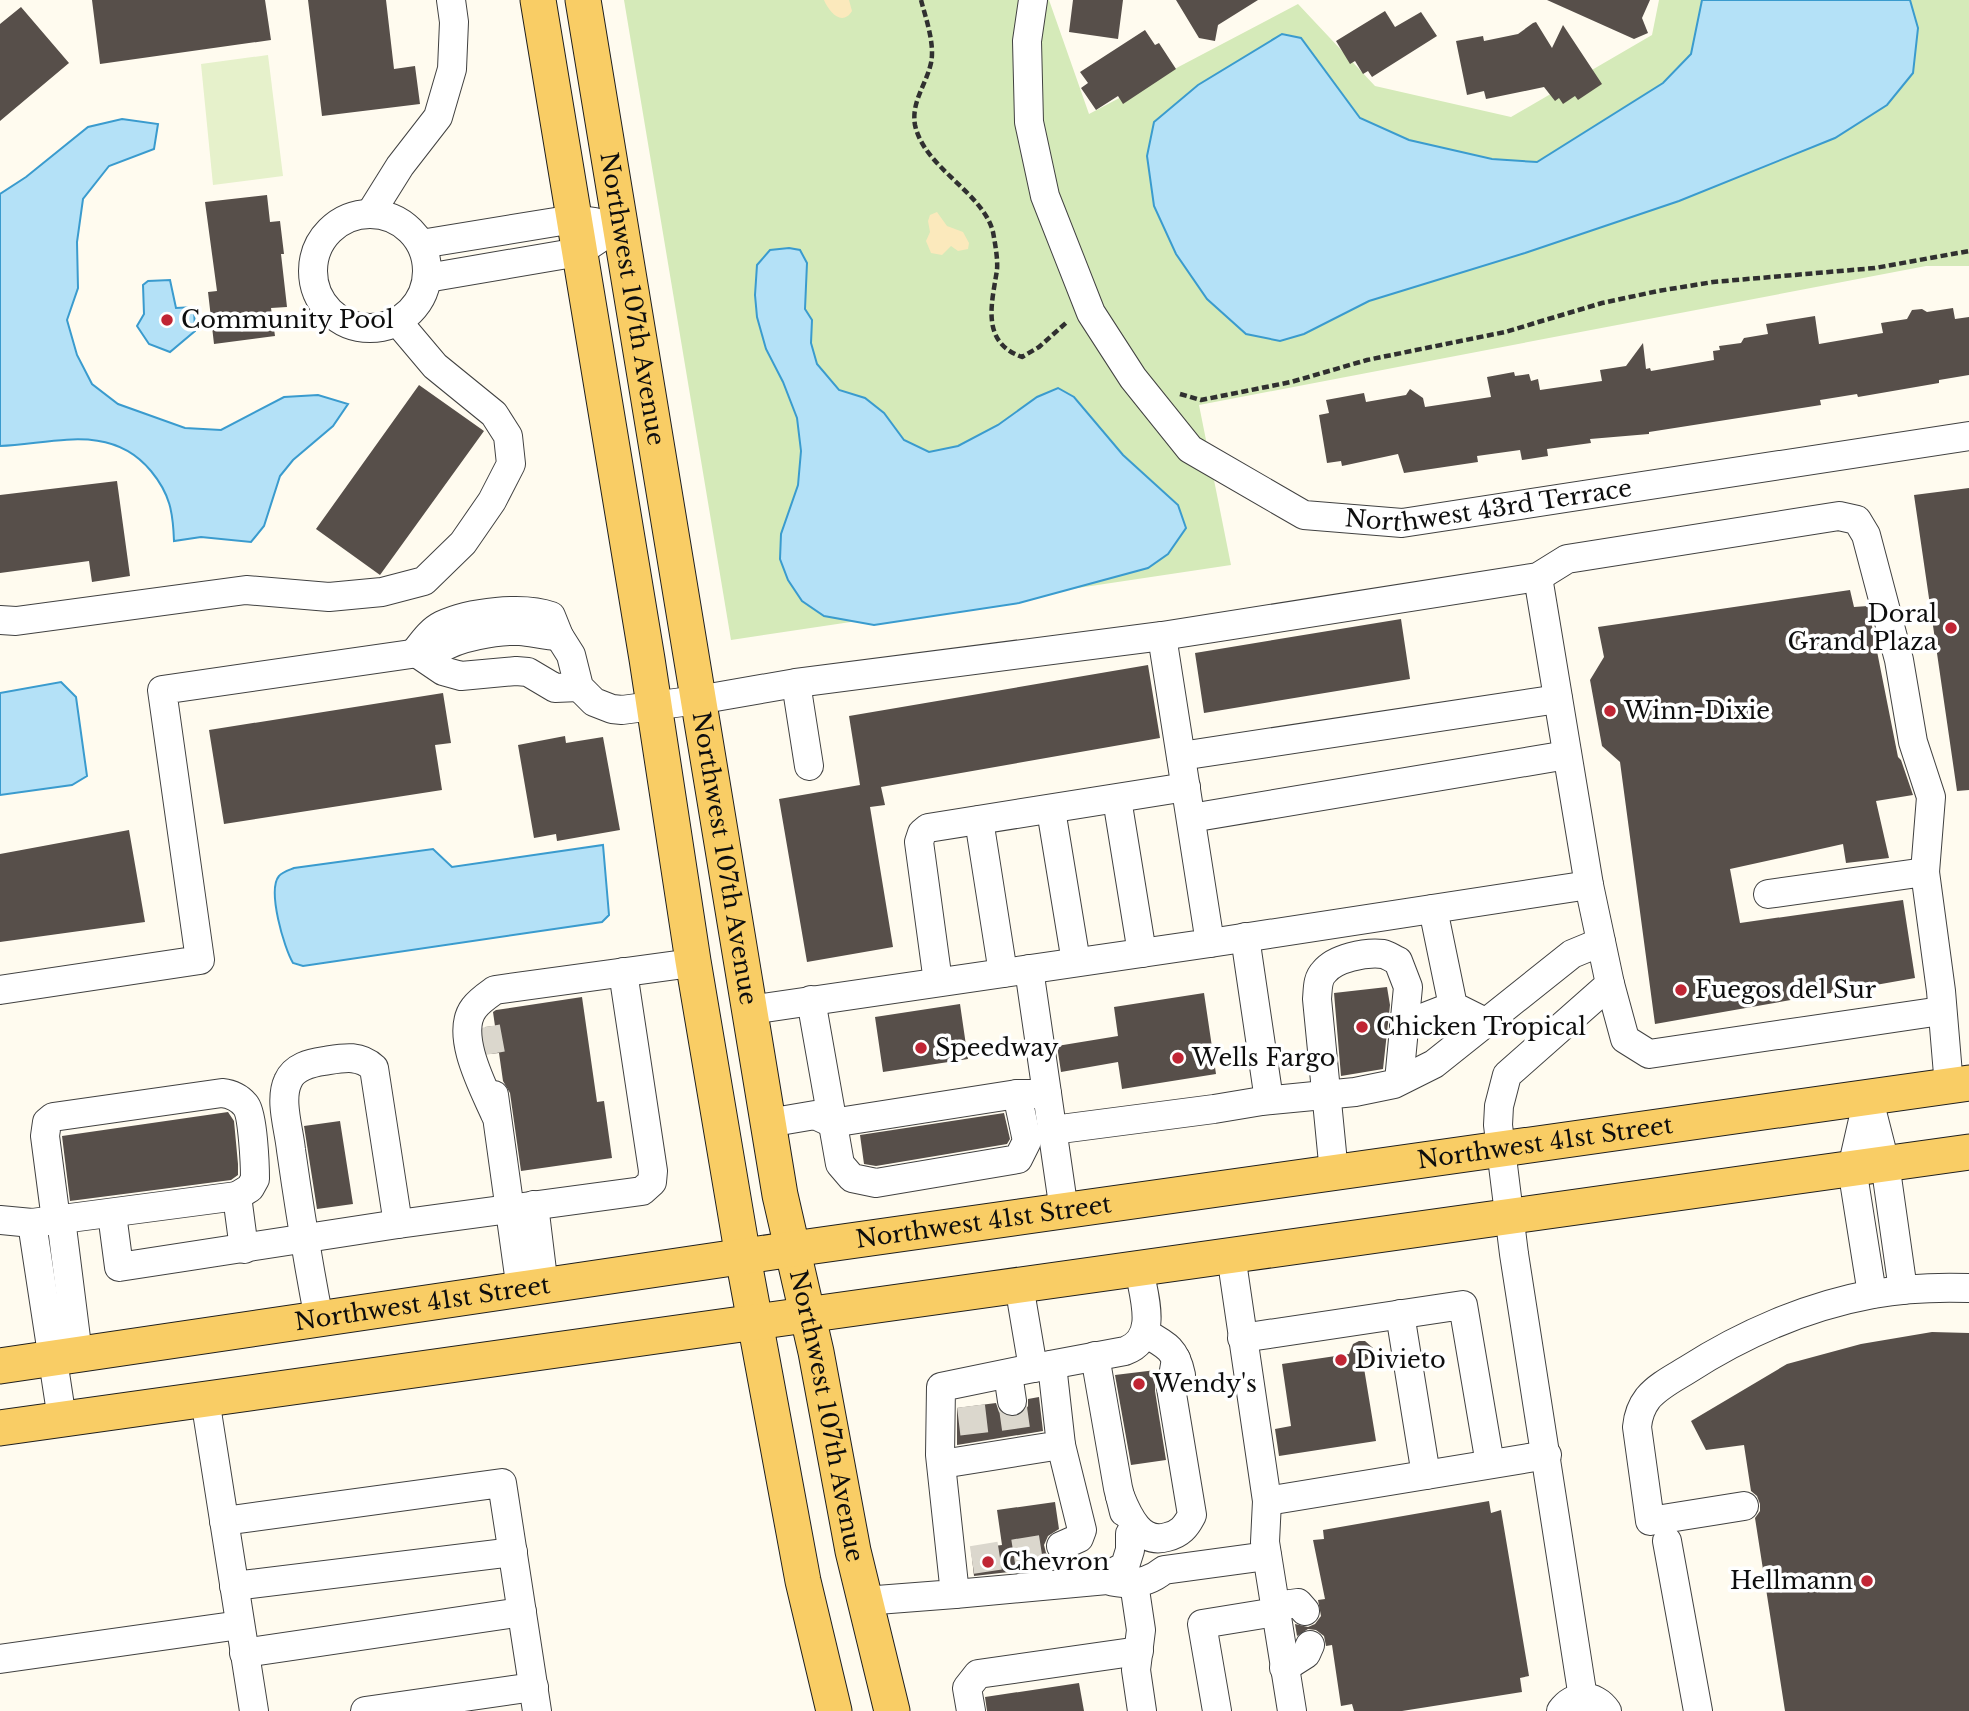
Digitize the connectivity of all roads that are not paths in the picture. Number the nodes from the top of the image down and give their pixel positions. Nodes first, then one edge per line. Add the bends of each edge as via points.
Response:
1 (451, 0) edge
2 (538, 0) edge
3 (583, 0) edge
4 (1033, 0) edge
5 (370, 214) junction
6 (618, 226) junction
7 (471, 235) junction
8 (577, 235) junction
9 (421, 244) junction
10 (476, 270) junction
11 (427, 278) junction
12 (397, 321) junction
13 (1969, 436) edge
14 (1538, 577) junction
15 (0, 620) edge
16 (462, 629) junction
17 (1162, 636) junction
18 (415, 652) junction
19 (470, 675) junction
20 (796, 683) junction
21 (567, 687) junction
22 (1558, 699) junction
23 (698, 701) junction
24 (654, 705) junction
25 (1567, 755) junction
26 (1181, 756) junction
27 (809, 766) dead end
28 (1186, 787) junction
29 (1117, 799) junction
30 (1051, 810) junction
31 (1191, 818) junction
32 (979, 820) junction
33 (1925, 872) junction
34 (1589, 885) junction
35 (1768, 894) dead end
36 (1433, 909) junction
37 (1245, 937) junction
38 (1601, 942) junction
39 (1210, 943) junction
40 (1142, 953) junction
41 (693, 961) junction
42 (1076, 962) junction
43 (1016, 971) junction
44 (623, 972) junction
45 (938, 982) junction
46 (1610, 984) junction
47 (0, 989) edge
48 (488, 995) junction
49 (811, 1000) junction
50 (1453, 1006) junction
51 (750, 1010) junction
52 (1941, 1011) junction
53 (1485, 1022) junction
54 (1405, 1025) junction
55 (1399, 1081) junction
56 (1959, 1085) edge
57 (1017, 1094) junction
58 (1046, 1094) junction
59 (1325, 1095) junction
60 (1868, 1098) junction
61 (1269, 1100) junction
62 (495, 1114) junction
63 (768, 1123) junction
64 (832, 1123) junction
65 (1053, 1130) junction
66 (1501, 1150) junction
67 (1969, 1152) edge
68 (1868, 1166) junction
69 (1334, 1173) junction
70 (237, 1196) junction
71 (521, 1206) junction
72 (1064, 1211) junction
73 (112, 1214) junction
74 (1509, 1216) junction
75 (0, 1220) edge
76 (50, 1221) junction
77 (398, 1224) junction
78 (1895, 1235) junction
79 (1864, 1239) junction
80 (304, 1240) junction
81 (244, 1249) junction
82 (793, 1250) junction
83 (1231, 1255) junction
84 (743, 1257) junction
85 (1139, 1268) junction
86 (1019, 1286) junction
87 (532, 1288) junction
88 (1969, 1288) edge
89 (1903, 1290) junction
90 (1872, 1294) junction
91 (1400, 1314) junction
92 (809, 1315) junction
93 (320, 1319) junction
94 (755, 1322) junction
95 (1145, 1333) junction
96 (1242, 1338) junction
97 (66, 1356) junction
98 (1095, 1356) junction
99 (1176, 1359) junction
100 (0, 1366) edge
101 (1026, 1377) junction
102 (205, 1399) junction
103 (62, 1419) junction
104 (0, 1428) edge
105 (1061, 1445) junction
106 (1547, 1455) junction
107 (942, 1464) junction
108 (1490, 1465) junction
109 (1426, 1475) junction
110 (1120, 1496) junction
111 (1267, 1501) junction
112 (1744, 1506) dead end
113 (224, 1521) junction
114 (1130, 1534) junction
115 (1667, 1541) dead end
116 (1061, 1546) tunnel mouth
117 (513, 1552) junction
118 (1267, 1556) junction
119 (1197, 1565) junction
120 (1164, 1570) junction
121 (1121, 1581) junction
122 (234, 1586) junction
123 (955, 1594) junction
124 (864, 1601) junction
125 (1275, 1609) junction
126 (1305, 1611) dead end
127 (522, 1612) junction
128 (240, 1625) junction
129 (1310, 1645) dead end
130 (1139, 1651) junction
131 (244, 1653) junction
132 (0, 1659) edge
133 (1284, 1668) junction
134 (535, 1699) edge
135 (1572, 1704) edge
136 (254, 1711) edge
137 (365, 1711) edge
138 (834, 1711) edge
139 (892, 1711) edge
140 (971, 1711) edge
141 (1142, 1711) edge
142 (1217, 1711) edge
143 (1292, 1711) edge
144 (1607, 1711) edge
145 (1698, 1711) edge

1 - 5 street via 452,69 438,117
2 - 8 main road, Northwest 107th Avenue
3 - 6 main road, Northwest 107th Avenue
4 - 13 street, Northwest 43rd Terrace via 1027,41 1029,122 1045,196 1091,313 1133,378 1190,449 1304,515 1402,523
5 - 9 street via 400,222
5 - 12 street via 332,228 319,244 315,285 323,304 338,318 367,327
6 - 8 street
6 - 23 main road, Northwest 107th Avenue
7 - 8 street
7 - 9 street
7 - 10 street
8 - 10 street
8 - 24 main road, Northwest 107th Avenue
9 - 11 street
10 - 11 street
11 - 12 street via 412,310
12 - 15 street via 435,366 494,414 508,436 511,464 463,543 424,581 382,592 329,597 246,590
14 - 17 street
14 - 22 street
14 - 33 street via 1567,559 1839,516 1857,520 1866,536 1899,660 1913,742 1931,797
16 - 18 street via 443,624
16 - 19 street
16 - 21 street via 517,611 551,617 570,655
17 - 20 street
17 - 26 street
18 - 19 street via 443,671
18 - 47 street via 162,690 200,960
19 - 21 street via 516,671
20 - 23 street
20 - 27 street
21 - 24 street via 612,709
22 - 25 street
22 - 26 street
23 - 24 street
23 - 51 main road, Northwest 107th Avenue
24 - 41 main road, Northwest 107th Avenue
25 - 31 street
25 - 34 street
26 - 28 street
28 - 29 street
28 - 31 street
29 - 30 street
29 - 40 street
30 - 32 street
30 - 42 street
31 - 39 street
32 - 43 street
32 - 45 street via 928,828 919,842
33 - 35 street
33 - 52 street
34 - 36 street
34 - 38 street
36 - 37 street
36 - 50 street
37 - 39 street
37 - 61 street
38 - 46 street
38 - 53 street via 1572,954
39 - 40 street
40 - 42 street
41 - 44 street
41 - 84 main road, Northwest 107th Avenue
42 - 43 street
43 - 45 street
43 - 58 street
44 - 48 street via 495,990
44 - 71 street via 652,1182 635,1192
45 - 49 street
46 - 52 street via 1625,1038 1649,1054
46 - 66 street via 1507,1075 1499,1106
48 - 62 street via 484,1009
48 - 62 street via 470,1014 468,1033 472,1061
49 - 51 street
49 - 64 street
50 - 53 street
50 - 54 street
51 - 63 main road, Northwest 107th Avenue
52 - 56 street
53 - 55 street via 1434,1064
54 - 55 street
54 - 59 street via 1408,987 1398,961 1385,954 1364,956 1324,970 1317,999
55 - 59 street
56 - 60 main road, Northwest 41st Street
57 - 58 street
57 - 64 street
57 - 64 street via 1027,1141 1018,1158 969,1169 876,1183 852,1178 840,1164
58 - 65 street
59 - 61 street
59 - 69 street
60 - 66 main road, Northwest 41st Street
60 - 68 street
61 - 65 street
62 - 71 street
63 - 64 street via 815,1115
63 - 82 main road, Northwest 107th Avenue
65 - 72 street
66 - 69 main road, Northwest 41st Street
66 - 74 street
67 - 68 main road
68 - 74 main road
68 - 78 street
68 - 79 street
69 - 72 main road, Northwest 41st Street
70 - 73 street
70 - 76 street via 255,1179 248,1109 229,1094 181,1098 60,1115 47,1122
70 - 81 street
71 - 77 street
71 - 87 street
72 - 82 main road, Northwest 41st Street
73 - 76 street
73 - 81 street via 119,1267
74 - 83 main road
74 - 106 street
75 - 76 street
76 - 97 street
77 - 80 street
77 - 80 street via 376,1074 367,1062 352,1057 309,1065 289,1078 285,1103
78 - 79 street
78 - 89 street
79 - 90 street
80 - 81 street
80 - 93 street
82 - 84 main road, Northwest 41st Street
82 - 92 main road, Northwest 107th Avenue
83 - 85 main road
83 - 96 street
84 - 87 main road, Northwest 41st Street
84 - 94 main road, Northwest 107th Avenue
85 - 86 main road
85 - 95 street
86 - 92 main road
86 - 101 street
87 - 93 main road, Northwest 41st Street
88 - 89 street
89 - 90 street
90 - 112 street via 1808,1311 1746,1337 1675,1377 1643,1406 1637,1436 1650,1521
91 - 96 street
91 - 108 street via 1464,1305
91 - 109 street
92 - 94 main road
92 - 124 main road, Northwest 107th Avenue
93 - 97 main road, Northwest 41st Street
94 - 102 main road
94 - 138 main road, Northwest 107th Avenue via 800,1568
95 - 98 street via 1130,1349
95 - 99 street via 1170,1348
96 - 111 street
97 - 100 main road, Northwest 41st Street
97 - 103 street
98 - 101 street
98 - 110 street
99 - 110 street via 1171,1388 1192,1515 1181,1531 1152,1539 1132,1520
99 - 119 street via 1202,1496
101 - 105 street
101 - 107 street via 969,1394 941,1387
102 - 103 main road
102 - 113 street
103 - 104 main road
105 - 107 street via 977,1453
105 - 116 street via 1082,1530 1079,1538
106 - 108 street
106 - 135 street
107 - 123 street via 962,1561
108 - 109 street
109 - 111 street
110 - 114 street
111 - 118 street
113 - 117 street via 502,1483
113 - 122 street
114 - 120 street
114 - 121 street via 1125,1566 1112,1573
115 - 145 street
117 - 122 street
117 - 127 street
118 - 119 street
118 - 125 street
119 - 120 street
120 - 121 street via 1152,1580
121 - 123 street
121 - 130 street via 1141,1630
122 - 128 street
123 - 124 street
124 - 139 main road, Northwest 107th Avenue
125 - 126 street via 1298,1603
125 - 133 street
125 - 142 street via 1202,1624
127 - 131 street
127 - 134 street
128 - 131 street
128 - 132 street
129 - 133 street via 1307,1654
130 - 140 street via 978,1674 967,1688
130 - 141 street via 1136,1670
131 - 136 street
133 - 143 street
134 - 137 street
135 - 144 street via 1598,1701

